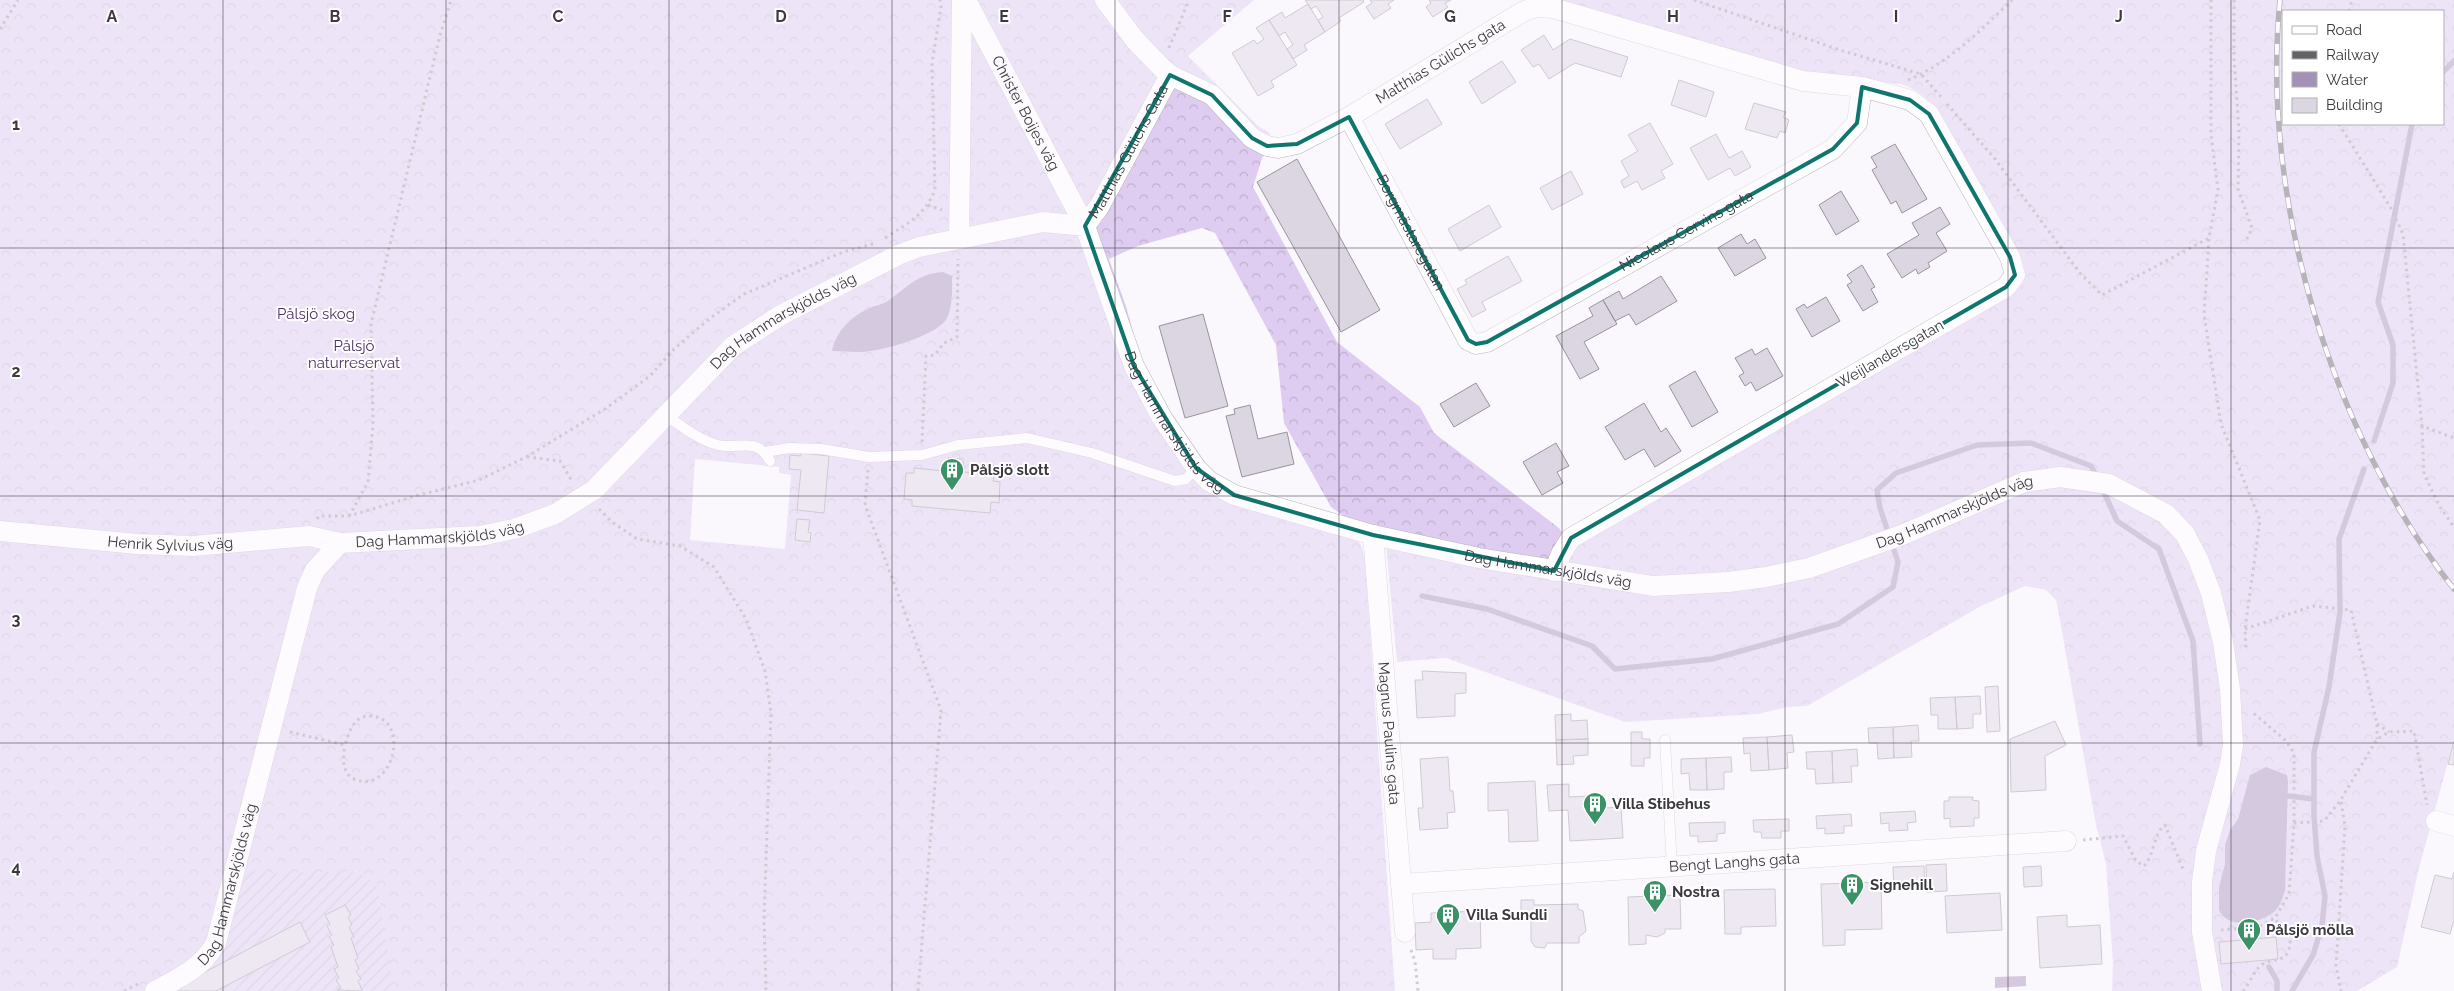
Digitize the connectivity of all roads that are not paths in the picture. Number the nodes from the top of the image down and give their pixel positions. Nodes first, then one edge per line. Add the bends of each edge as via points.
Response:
1 (962, 0) edge
2 (966, 0) edge
3 (1105, 0) edge
4 (1166, 71) junction
5 (1871, 89) junction
6 (1349, 117) junction
7 (1085, 226) junction
8 (959, 239) junction
9 (1476, 344) joint
10 (667, 416) junction
11 (1196, 468) junction
12 (0, 531) edge
13 (1373, 535) junction
14 (340, 543) junction
15 (1554, 571) junction
16 (1665, 740) dead end
17 (2066, 841) road end
18 (1672, 867) junction
19 (1402, 884) junction
20 (1405, 932) road end
21 (155, 991) edge
22 (2212, 991) edge

1 - 8 street
2 - 7 street, Christer Boijes väg
3 - 4 street, Matthias Gülichs gata via 1135,40
4 - 6 street, Matthias Gülichs gata via 1212,94 1252,138 1267,146 1278,148 1297,144
4 - 7 street, Matthias Gülichs Gata via 1099,207
5 - 6 street, Matthias Gülichs gata via 1803,81 1537,6
5 - 9 street, Nicolaus Cervins gata via 1857,123 1832,149 1487,342
5 - 15 street, Weijlandersgatan via 1910,100 1929,114 2010,257 2015,275 2006,287 1571,538
6 - 9 street, Borgmästaregatan via 1468,340
7 - 8 street, Dag Hammarskjölds väg via 1043,222
7 - 11 street, Dag Hammarskjölds väg via 1134,366 1162,418
8 - 10 street, Dag Hammarskjölds väg via 898,255 781,315 733,346 702,375
10 - 11 lane via 697,437 720,445 756,447 768,457 789,448 821,448 868,457 922,455 958,445 1027,438 1092,453 1175,481 1186,479
10 - 14 street, Dag Hammarskjölds väg via 594,490 555,514 514,529 480,536
11 - 13 street, Dag Hammarskjölds väg via 1209,481 1234,495
12 - 14 street, Henrik Sylvius väg via 193,546 309,536
13 - 15 street, Dag Hammarskjölds väg
13 - 19 street, Magnus Paulins gata
14 - 21 street, Dag Hammarskjölds väg via 315,570 307,588 216,943 196,967
15 - 22 street, Dag Hammarskjölds väg via 1653,586 1766,577 1809,568 1902,536 2024,482 2060,477 2109,484 2166,514 2184,534 2211,593 2230,688 2233,745 2206,851 2200,904
16 - 18 lane
17 - 18 street, Bengt Langhs gata
18 - 19 street, Bengt Langhs gata
19 - 20 street, Magnus Paulins gata

